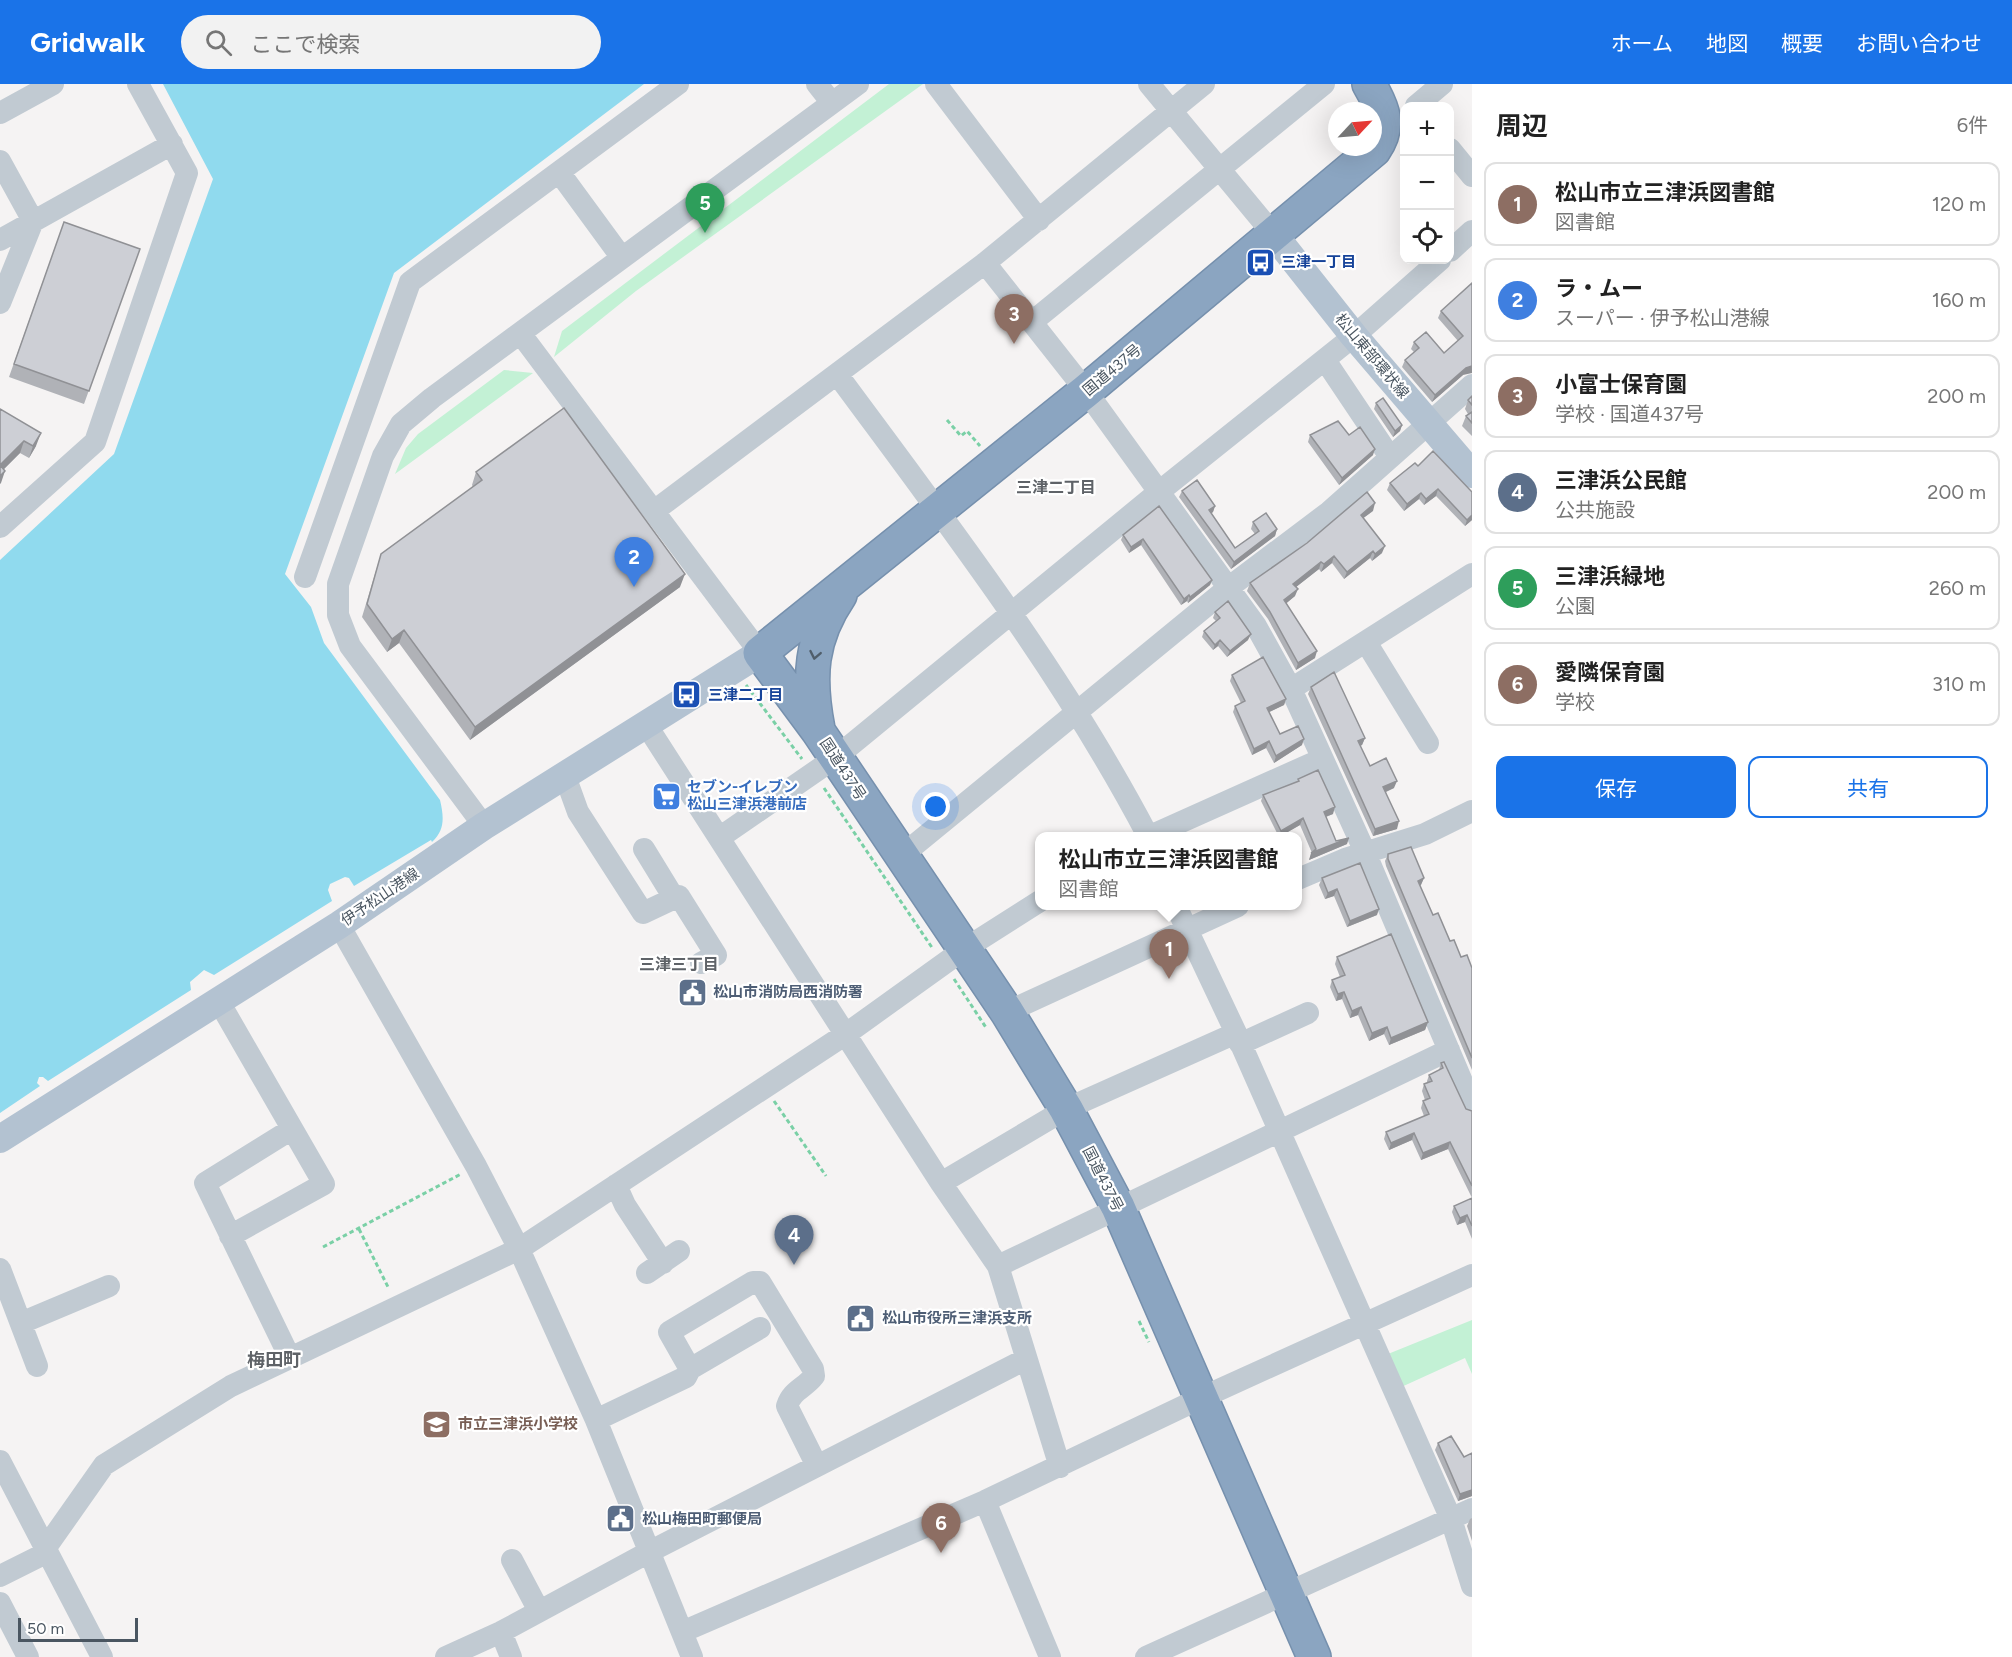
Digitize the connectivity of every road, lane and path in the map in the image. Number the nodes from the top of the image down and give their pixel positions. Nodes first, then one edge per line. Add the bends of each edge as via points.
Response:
1 (53, 84) edge
2 (138, 84) edge
3 (678, 84) edge
4 (817, 84) edge
5 (858, 84) edge
6 (936, 84) edge
7 (1149, 84) edge
8 (1204, 84) edge
9 (1324, 84) edge
10 (1369, 84) edge
11 (1442, 84) edge
12 (1421, 102) edge
13 (832, 103) junction
14 (1170, 112) junction
15 (0, 113) edge
16 (1395, 120) edge
17 (172, 144) junction
18 (1454, 155) edge
19 (0, 161) edge
20 (1220, 170) junction
21 (559, 172) junction
22 (1472, 176) edge
23 (1039, 219) junction
24 (33, 221) junction
25 (1472, 231) edge
26 (1274, 235) junction
27 (0, 240) edge
28 (1454, 247) edge
29 (622, 258) junction
30 (985, 263) junction
31 (1435, 264) edge
32 (0, 303) edge
33 (1032, 322) junction
34 (520, 333) junction
35 (1354, 336) junction
36 (1324, 360) junction
37 (837, 374) junction
38 (1472, 384) edge
39 (1086, 391) junction
40 (366, 407) junction
41 (947, 420) dead end
42 (1429, 423) junction
43 (401, 424) junction
44 (1390, 457) junction
45 (995, 463) junction
46 (1472, 474) edge
47 (1160, 491) junction
48 (937, 510) junction
49 (654, 511) junction
50 (0, 527) edge
51 (1472, 574) edge
52 (305, 578) dead end
53 (847, 584) junction
54 (1228, 588) junction
55 (1011, 615) junction
56 (1366, 642) junction
57 (760, 653) junction
58 (738, 685) dead end
59 (1291, 689) junction
60 (1077, 713) junction
61 (647, 726) junction
62 (1428, 743) dead end
63 (819, 759) junction
64 (1322, 759) junction
65 (565, 776) junction
66 (1472, 811) edge
67 (484, 826) junction
68 (1146, 832) edge
69 (1160, 832) edge
70 (719, 838) junction
71 (644, 849) dead end
72 (1365, 852) junction
73 (900, 857) junction
74 (1302, 877) edge
75 (674, 898) junction
76 (1035, 904) edge
77 (1178, 910) edge
78 (1230, 910) edge
79 (339, 925) junction
80 (1187, 930) junction
81 (949, 959) junction
82 (701, 963) dead end
83 (218, 1000) junction
84 (1308, 1013) dead end
85 (997, 1021) junction
86 (846, 1034) junction
87 (1238, 1039) junction
88 (1449, 1050) junction
89 (1466, 1075) edge
90 (764, 1087) junction
91 (1472, 1105) edge
92 (1066, 1109) junction
93 (292, 1129) junction
94 (1278, 1130) junction
95 (0, 1139) edge
96 (476, 1166) junction
97 (826, 1176) dead end
98 (941, 1183) junction
99 (616, 1185) junction
100 (1118, 1207) junction
101 (359, 1229) junction
102 (230, 1236) junction
103 (323, 1247) dead end
104 (519, 1249) junction
105 (663, 1262) dead end
106 (998, 1266) junction
107 (0, 1269) edge
108 (1472, 1275) edge
109 (109, 1286) dead end
110 (398, 1306) junction
111 (1136, 1313) dead end
112 (21, 1323) junction
113 (1365, 1323) junction
114 (760, 1328) dead end
115 (1150, 1346) dead end
116 (290, 1358) junction
117 (1026, 1359) junction
118 (37, 1366) dead end
119 (690, 1369) junction
120 (1201, 1398) junction
121 (596, 1420) junction
122 (0, 1461) edge
123 (817, 1466) junction
124 (1060, 1467) junction
125 (985, 1502) junction
126 (1472, 1509) edge
127 (1450, 1519) junction
128 (45, 1547) junction
129 (649, 1552) junction
130 (512, 1560) dead end
131 (0, 1576) edge
132 (1472, 1586) edge
133 (1286, 1592) junction
134 (0, 1603) edge
135 (539, 1611) junction
136 (501, 1632) junction
137 (682, 1632) junction
138 (1155, 1655) edge
139 (28, 1657) edge
140 (102, 1657) edge
141 (446, 1657) edge
142 (511, 1657) edge
143 (692, 1657) edge
144 (1050, 1657) edge
145 (1314, 1657) edge

1 - 15 street
2 - 17 street
3 - 21 street
4 - 13 street
5 - 13 street
6 - 23 street
7 - 14 street
8 - 14 street
9 - 20 street
10 - 16 highway, 国道437号 via 1383,112
11 - 12 street
13 - 29 street
14 - 20 street
14 - 23 street
16 - 26 highway, 国道437号 via 1374,150
17 - 24 street
17 - 50 street via 187,173 94,442
18 - 22 street
19 - 24 street
20 - 26 street
20 - 33 street
21 - 29 street
21 - 40 street via 410,282
23 - 30 street
24 - 27 street
24 - 32 street
25 - 28 street
26 - 35 main road, 松山東部環状線
26 - 39 highway, 国道437号
29 - 34 street
30 - 33 street
30 - 37 street
31 - 35 street
33 - 39 street
34 - 43 street
34 - 49 street
35 - 36 street
35 - 42 main road, 松山東部環状線
36 - 44 street
36 - 47 street
37 - 48 street
37 - 49 street
38 - 42 street
39 - 45 highway, 国道437号
39 - 47 street
40 - 43 street
40 - 52 street
41 - 45 path via 961,436 967,431
42 - 44 street
42 - 46 main road, 松山東部環状線
43 - 67 street via 383,456 338,584 338,615 350,646
44 - 54 street via 1329,512
45 - 48 highway, 国道437号
47 - 54 street
47 - 55 street
48 - 53 highway, 国道437号
48 - 55 street
49 - 57 street
51 - 56 street
53 - 57 highway, 国道437号
53 -> 63 highway via 826,616 813,656 811,694
54 - 59 street via 1256,626
54 - 60 street
55 - 60 street
55 - 63 street
56 - 59 street
56 - 62 street
57 - 61 main road, 伊予松山港線
57 - 63 highway, 国道437号
58 - 63 path via 746,685
59 - 64 street
60 - 68 street
60 - 73 street
61 - 65 main road, 伊予松山港線
61 - 70 street
63 - 70 street
63 - 73 highway, 国道437号
63 - 81 path
64 - 69 street
64 - 72 street
65 - 67 main road, 伊予松山港線
65 - 75 street via 578,812 643,913
66 - 72 street via 1425,834
67 - 79 main road, 伊予松山港線
70 - 86 street
71 - 75 street
72 - 74 street
72 - 88 street
73 - 81 highway, 国道437号
75 - 82 street via 679,896 716,955
76 - 81 street
77 - 80 street
78 - 80 street
79 - 83 main road, 伊予松山港線
79 - 96 street
80 - 85 street
80 - 87 street
81 - 85 highway, 国道437号
81 - 85 path
81 - 86 street
83 - 93 street
83 - 95 main road, 伊予松山港線
84 - 87 street
85 - 92 highway, 国道437号
86 - 90 street
86 - 98 street
87 - 92 street
87 - 94 street
88 - 89 street
88 - 94 street
89 - 91 street
90 - 97 path
90 - 99 street
92 - 98 street
92 - 100 highway, 国道437号
93 - 102 street via 205,1183
93 - 102 street via 324,1184
94 - 100 street
94 - 113 street
96 - 101 path
96 - 104 street
98 - 106 street
99 - 104 street
99 - 105 street
100 - 106 street
100 - 120 highway, 国道437号
101 - 103 path
101 - 110 path
102 - 116 street
104 - 110 street
104 - 121 street
106 - 117 street
107 - 112 street
108 - 113 street
109 - 112 street
110 - 116 street
111 - 115 path
112 - 118 street
113 - 120 street
113 - 127 street
114 - 119 street
116 - 128 street via 231,1386 104,1465
117 - 123 street
117 - 124 street
119 - 121 street via 686,1377
119 - 123 street via 669,1332 759,1282 813,1369 814,1376 790,1396 787,1406
120 - 124 street
120 - 133 highway, 国道437号
121 - 129 street
122 - 128 street
123 - 129 street
124 - 125 street
125 - 137 street
125 - 144 street
126 - 127 street
127 - 132 street
127 - 133 street
128 - 131 street via 40,1556
128 - 140 street
129 - 135 street
129 - 137 street
130 - 135 street
133 - 138 street
133 - 145 highway, 国道437号
134 - 139 street
135 - 136 street
136 - 141 street
136 - 142 street
137 - 143 street

